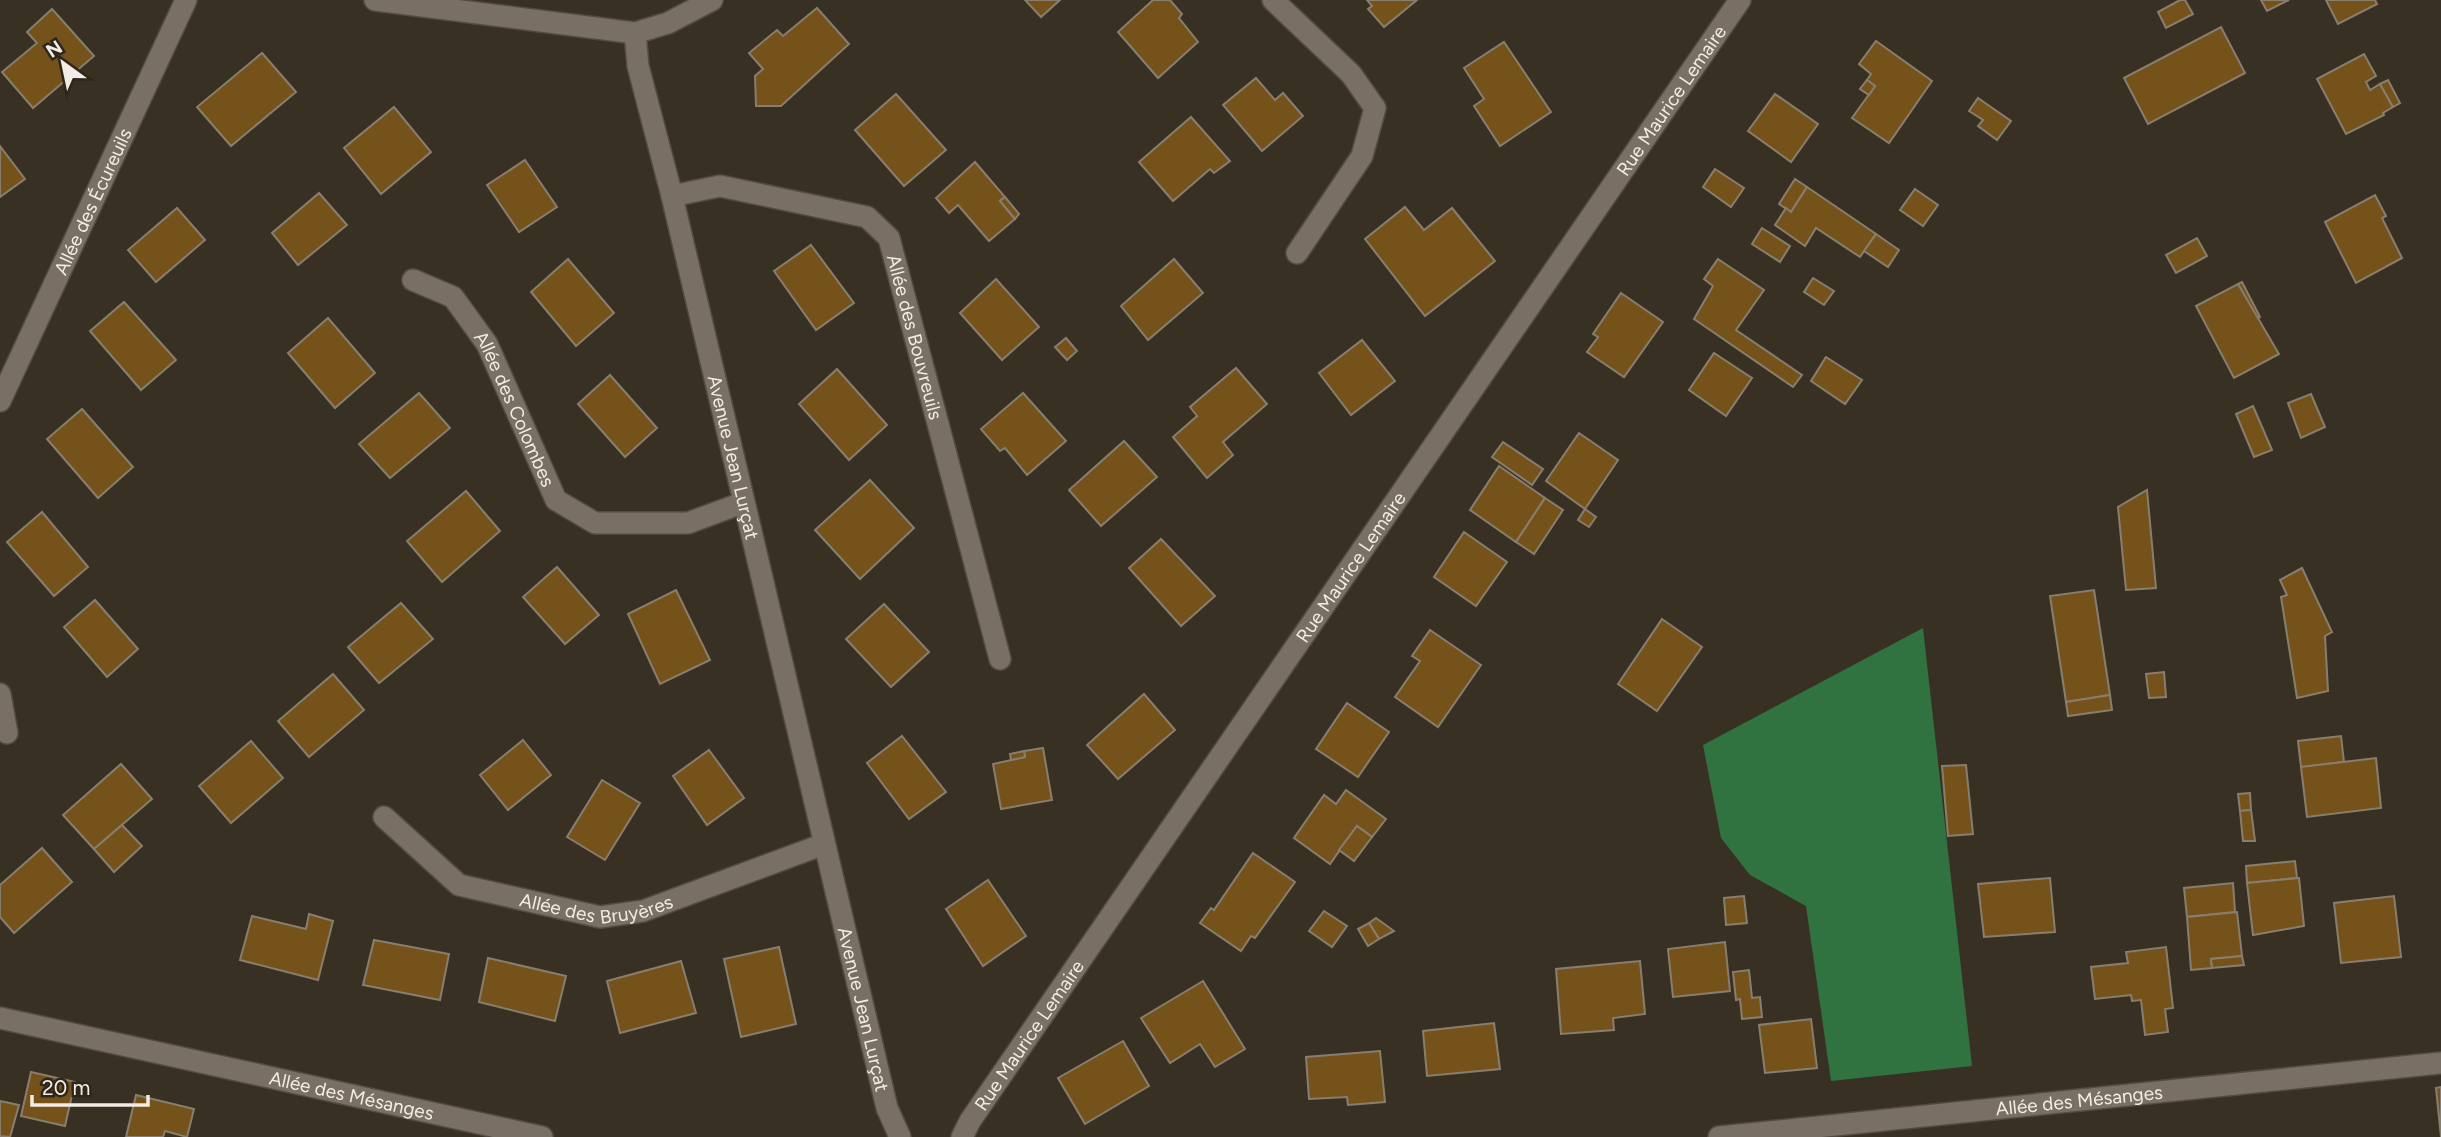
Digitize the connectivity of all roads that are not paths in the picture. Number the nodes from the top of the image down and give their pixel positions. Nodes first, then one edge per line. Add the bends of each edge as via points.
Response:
1 (186, 0) edge
2 (375, 0) edge
3 (712, 0) edge
4 (1273, 0) edge
5 (1740, 0) edge
6 (635, 33) junction
7 (672, 196) junction
8 (1297, 253) dead end
9 (413, 280) dead end
10 (0, 401) edge
11 (742, 503) junction
12 (1000, 659) dead end
13 (0, 694) edge
14 (7, 733) dead end
15 (384, 817) dead end
16 (824, 844) junction
17 (0, 1018) edge
18 (2441, 1063) edge
19 (542, 1137) edge
20 (900, 1137) edge
21 (962, 1137) edge
22 (1719, 1137) edge

1 - 10 street, Allée des Écureuils
2 - 6 street
3 - 6 street via 668,23
4 - 8 street via 1350,74 1375,108 1363,156
5 - 21 street, Rue Maurice Lemaire
6 - 7 street, Avenue Jean Lurçat via 638,66
7 - 11 street, Avenue Jean Lurçat
7 - 12 street, Allée des Bouvreuils via 720,186 867,217 889,238
9 - 11 street, Allée des Colombes via 453,297 487,344 556,500 595,523 688,523
11 - 16 street, Avenue Jean Lurçat
13 - 14 street
15 - 16 street, Allée des Bruyères via 459,885 600,917 643,911
16 - 20 street, Avenue Jean Lurçat via 887,1108
17 - 19 street, Allée des Mésanges
18 - 22 street, Allée des Mésanges

